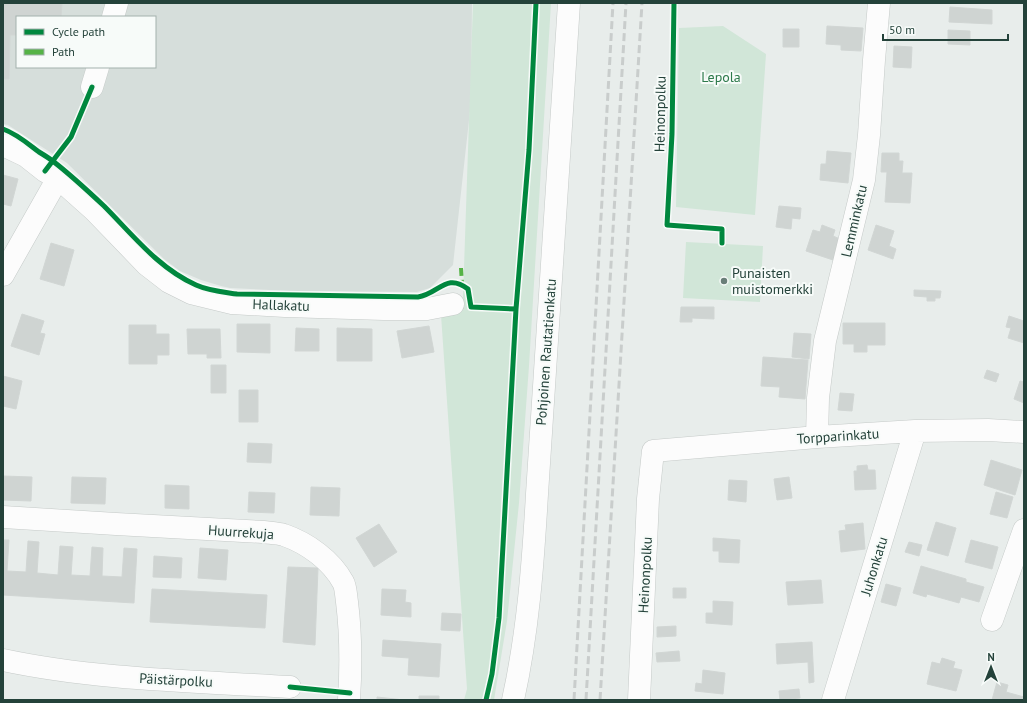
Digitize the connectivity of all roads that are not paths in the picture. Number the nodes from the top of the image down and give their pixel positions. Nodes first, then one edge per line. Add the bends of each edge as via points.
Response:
1 (118, 3) edge
2 (569, 3) edge
3 (879, 3) edge
4 (113, 16) edge
5 (3, 145) edge
6 (58, 178) junction
7 (3, 275) edge
8 (453, 304) dead end
9 (916, 431) junction
10 (1024, 432) edge
11 (817, 437) junction
12 (653, 451) joint
13 (3, 517) edge
14 (1024, 530) edge
15 (992, 620) dead end
16 (3, 660) edge
17 (290, 687) dead end
18 (349, 700) edge
19 (513, 700) edge
20 (639, 700) edge
21 (834, 700) edge

1 - 4 street
2 - 19 street, Pohjoinen Rautatienkatu via 533,566
3 - 11 street, Lemminkatu via 864,180 825,341 818,398
5 - 6 street, Hallakatu via 26,156
6 - 7 street
6 - 8 street, Hallakatu via 95,211 146,265 168,282 191,293 232,303 277,305 427,309
9 - 10 street, Torpparinkatu
9 - 11 street, Torpparinkatu
9 - 21 street, Juhonkatu
11 - 12 street, Torpparinkatu
12 - 20 street, Heinonpolku via 648,499
13 - 18 street, Huurrekuja via 263,532 299,541 332,566 343,583 350,622
14 - 15 street
16 - 17 street, Päistärpolku via 109,676

